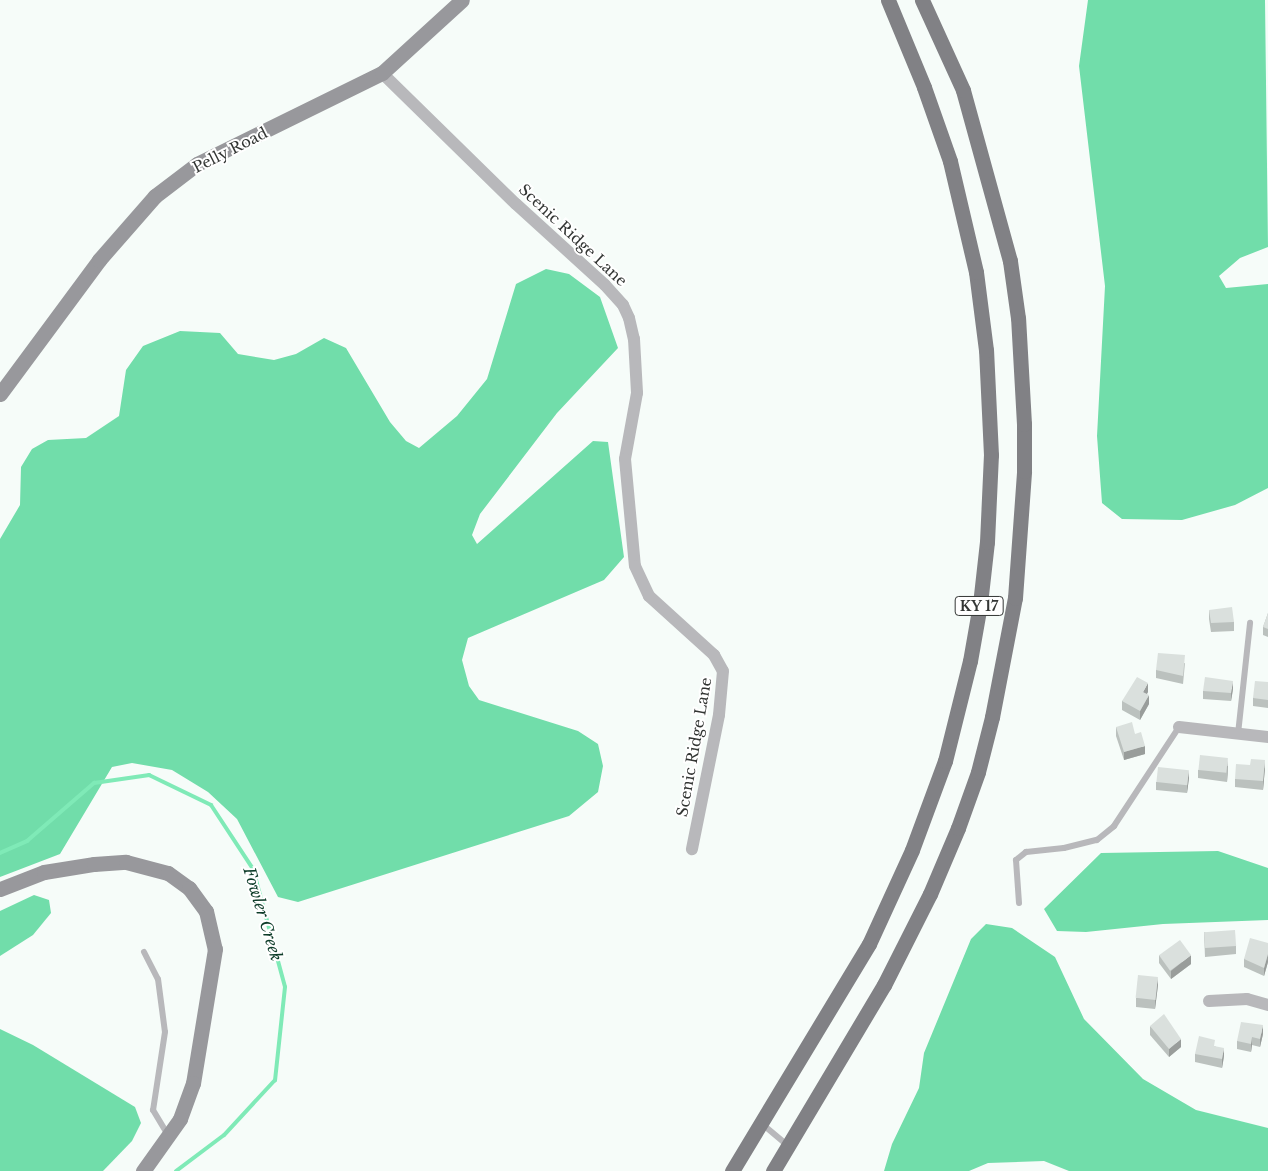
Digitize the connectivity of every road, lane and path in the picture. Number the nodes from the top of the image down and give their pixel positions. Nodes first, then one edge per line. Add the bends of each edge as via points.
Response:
1 (462, 0) edge
2 (888, 0) edge
3 (922, 0) edge
4 (382, 73) junction
5 (0, 394) edge
6 (1250, 623) dead end
7 (1179, 727) joint
8 (1238, 734) junction
9 (1268, 737) edge
10 (692, 849) dead end
11 (0, 889) edge
12 (1019, 902) dead end
13 (144, 952) dead end
14 (1209, 1001) dead end
15 (1268, 1005) edge
16 (761, 1123) junction
17 (169, 1136) junction
18 (788, 1146) junction
19 (143, 1171) edge
20 (732, 1171) edge
21 (773, 1171) edge

1 - 4 street, Pelly Road
2 - 16 main road, KY 17 via 950,161 976,272 990,400 985,560 970,661 928,812 869,944
3 - 18 main road, KY 17 via 963,90 994,196 1011,270 1018,318 1024,424 1023,499 1015,598 990,726 958,828 930,894 884,985
4 - 5 street, Pelly Road via 198,164 155,196 99,260
4 - 10 street, Scenic Ridge Lane via 508,197 609,290 629,318 634,339 637,393 624,459 634,566 648,596 714,655 723,671 719,715
6 - 8 lane
7 - 8 street
7 - 12 lane via 1114,826 1097,840 1064,848 1036,849 1016,860
8 - 9 street
11 - 17 street via 44,872 126,862 168,873 200,899 213,934 213,975 193,1083 180,1119
13 - 17 lane via 158,979 165,1032 152,1110
14 - 15 street via 1247,999
16 - 18 lane
16 - 20 main road, KY 17
17 - 19 street
18 - 21 main road, KY 17

